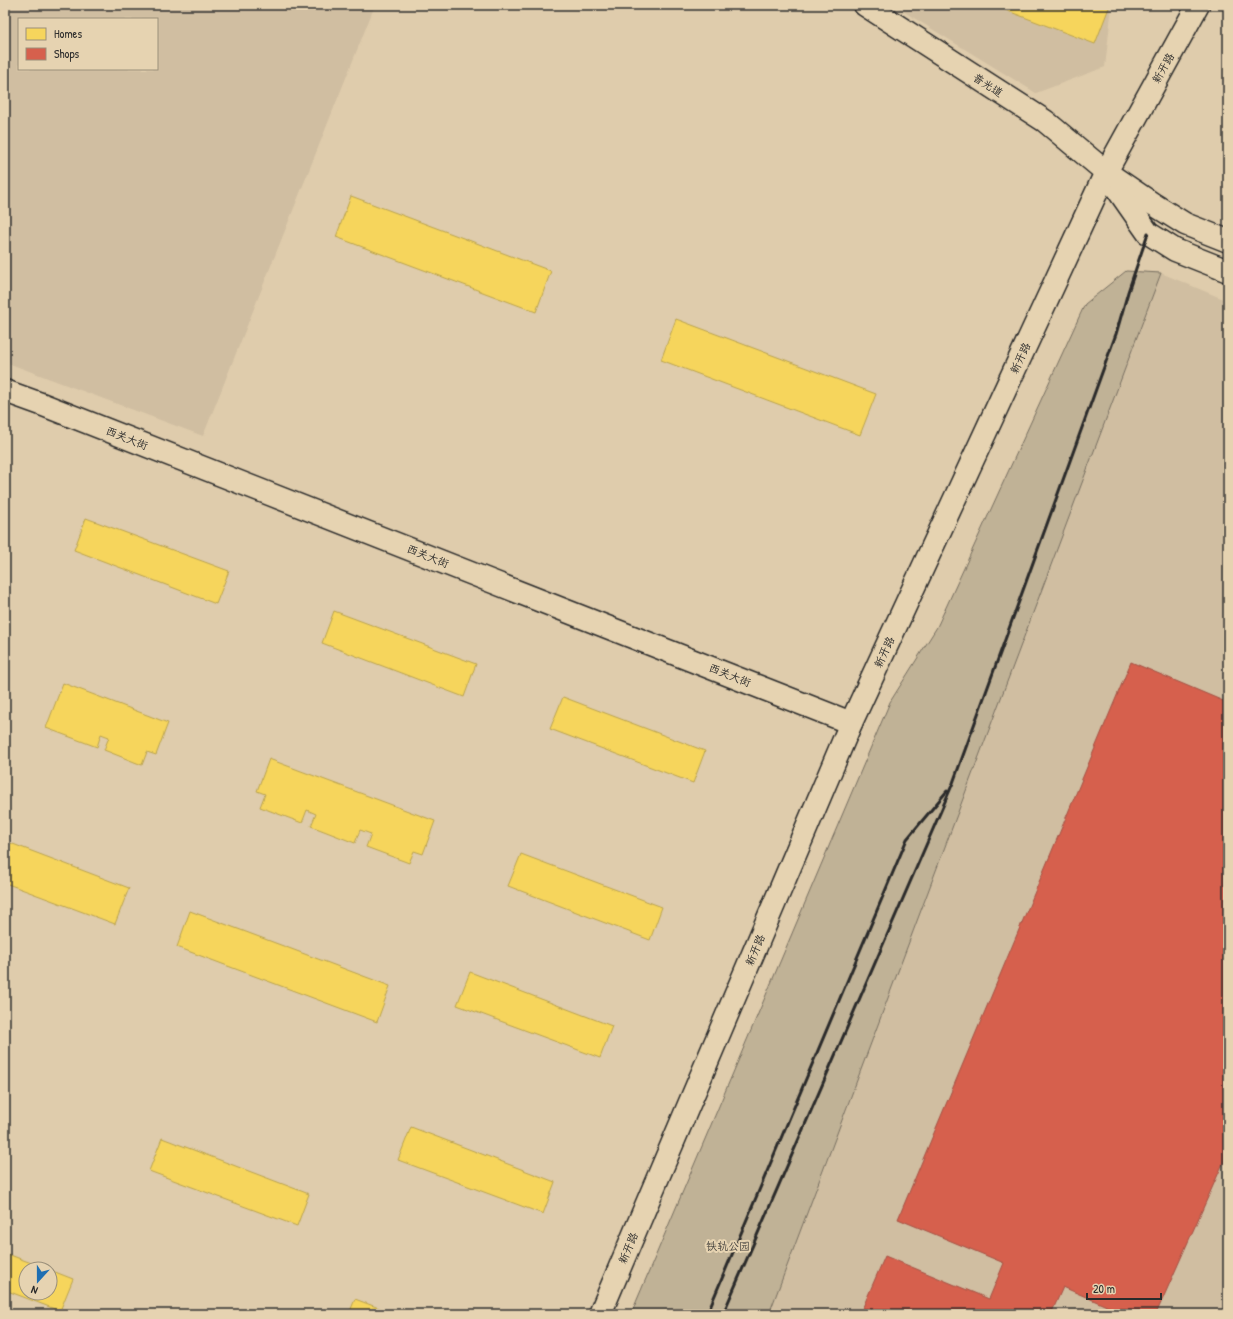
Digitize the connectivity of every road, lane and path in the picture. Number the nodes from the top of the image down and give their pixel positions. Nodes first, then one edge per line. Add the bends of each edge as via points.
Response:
1 (865, 5) edge
2 (1198, 5) edge
3 (1106, 172) junction
4 (1228, 241) edge
5 (1228, 271) edge
6 (5, 391) edge
7 (851, 723) junction
8 (600, 1314) edge

1 - 3 main road, 普光道 via 1045,121
2 - 3 main road, 新开路
3 - 4 main road, 普光道 via 1185,224
3 - 5 main road, 普光道 via 1148,233 1175,250
3 - 7 main road, 新开路
6 - 7 main road, 西关大街
7 - 8 main road, 新开路

